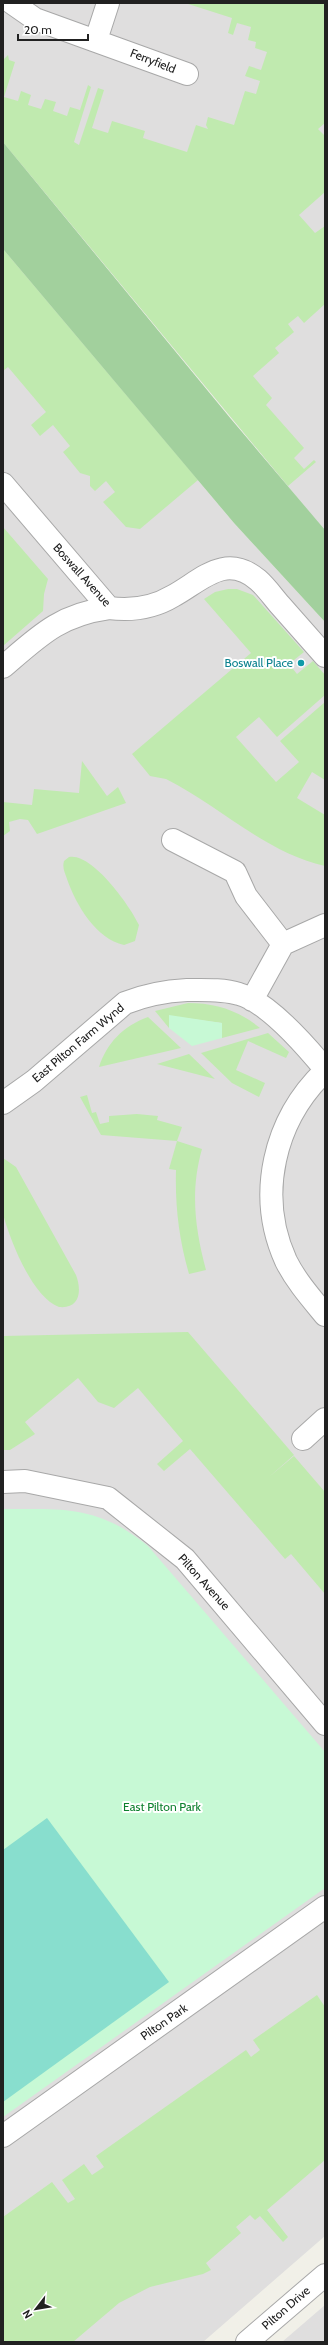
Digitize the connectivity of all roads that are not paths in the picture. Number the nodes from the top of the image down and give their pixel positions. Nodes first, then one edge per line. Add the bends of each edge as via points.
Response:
1 (12, 3) edge
2 (108, 3) edge
3 (96, 40) junction
4 (187, 74) dead end
5 (3, 484) edge
6 (109, 608) junction
7 (325, 656) edge
8 (3, 666) edge
9 (173, 840) dead end
10 (325, 925) edge
11 (283, 944) junction
12 (252, 1000) junction
13 (325, 1070) edge
14 (3, 1103) edge
15 (325, 1315) edge
16 (325, 1419) edge
17 (303, 1439) dead end
18 (3, 1482) edge
19 (325, 1724) edge
20 (325, 1907) edge
21 (3, 2136) edge
22 (325, 2275) edge
23 (247, 2342) edge

1 - 3 street, Ferryfield via 35,19
2 - 3 street
3 - 4 street, Ferryfield
5 - 6 street, Boswall Avenue
6 - 7 street, Boswall Avenue via 129,611 154,605 174,596 202,576 226,569 248,574 258,580
6 - 8 street via 93,610 59,622
9 - 11 street via 235,872 246,896
10 - 11 street
11 - 12 street
12 - 13 street, East Pilton Farm Wynd via 304,1044
12 - 14 street, East Pilton Farm Wynd via 239,994 203,990 176,991 135,999 115,1011 34,1081
13 - 15 street via 308,1090 286,1125 274,1159 271,1190 274,1222 286,1260 297,1280
16 - 17 street
18 - 19 street, Pilton Avenue via 25,1481 108,1498 185,1558
20 - 21 street, Pilton Park
22 - 23 street, Pilton Drive

